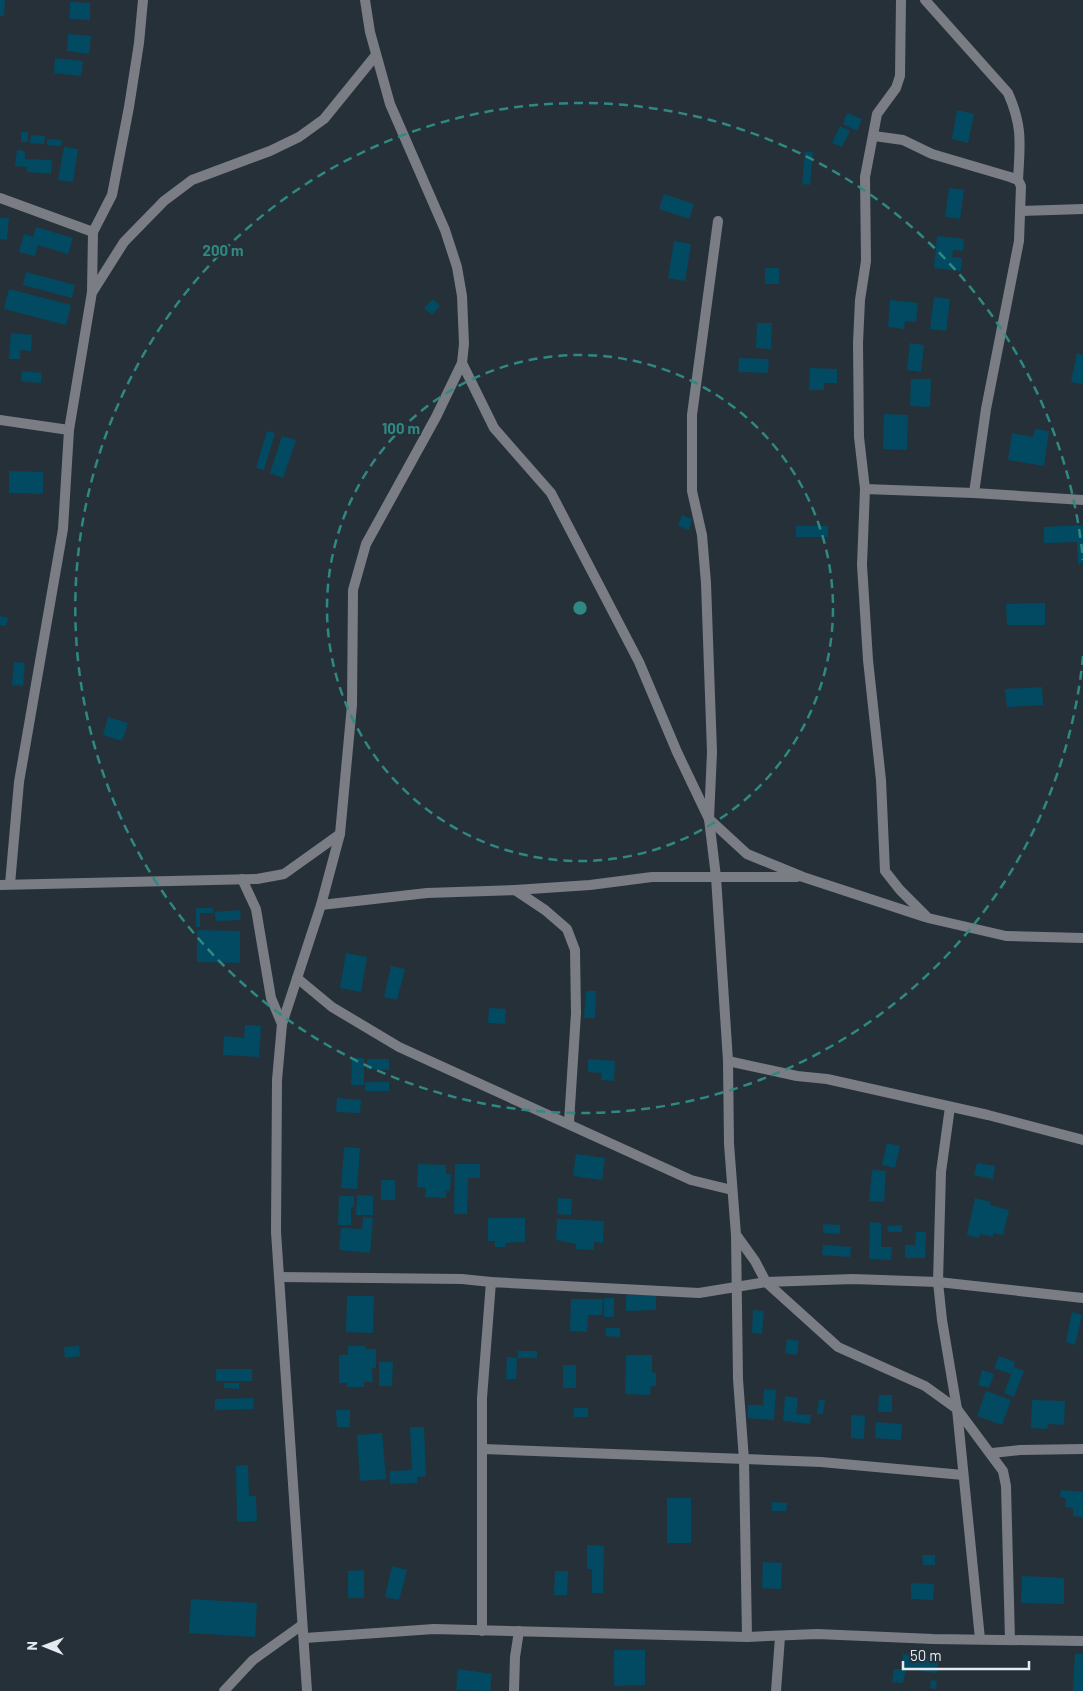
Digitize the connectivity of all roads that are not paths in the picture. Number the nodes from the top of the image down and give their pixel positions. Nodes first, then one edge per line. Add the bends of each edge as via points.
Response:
1 (143, 0) edge
2 (365, 0) edge
3 (901, 0) edge
4 (925, 0) edge
5 (376, 56) junction
6 (874, 136) junction
7 (1018, 180) junction
8 (0, 198) edge
9 (1083, 209) edge
10 (1020, 211) junction
11 (718, 221) dead end
12 (93, 232) junction
13 (92, 292) junction
14 (462, 363) junction
15 (0, 420) edge
16 (69, 430) junction
17 (865, 489) junction
18 (974, 493) junction
19 (1083, 500) edge
20 (709, 819) junction
21 (340, 834) junction
22 (716, 877) junction
23 (803, 877) junction
24 (242, 879) junction
25 (5, 884) edge
26 (514, 890) junction
27 (321, 905) junction
28 (928, 918) junction
29 (1083, 938) edge
30 (297, 978) junction
31 (282, 1024) junction
32 (728, 1061) junction
33 (950, 1107) junction
34 (569, 1122) junction
35 (1083, 1140) edge
36 (732, 1190) junction
37 (736, 1235) junction
38 (279, 1277) junction
39 (491, 1282) junction
40 (766, 1282) junction
41 (938, 1282) junction
42 (738, 1285) junction
43 (1083, 1298) edge
44 (958, 1409) junction
45 (483, 1449) junction
46 (1083, 1449) edge
47 (992, 1453) junction
48 (744, 1460) junction
49 (963, 1475) junction
50 (302, 1625) junction
51 (482, 1631) junction
52 (520, 1631) junction
53 (747, 1636) junction
54 (780, 1636) junction
55 (304, 1638) junction
56 (980, 1639) junction
57 (1010, 1640) junction
58 (1083, 1641) edge
59 (224, 1691) edge
60 (307, 1691) edge
61 (514, 1691) edge
62 (776, 1691) edge

1 - 12 street via 129,107 112,195
2 - 5 street
3 - 6 street via 900,76 892,96 877,114
4 - 7 street via 1008,93 1021,134
5 - 13 street via 324,119 299,137 192,180 164,201 124,242
5 - 14 street via 390,104 457,267 462,296
6 - 7 street via 902,140 932,154
6 - 17 street via 865,176 866,261 858,343 859,436
7 - 10 street via 1022,193
8 - 12 street
9 - 10 street
10 - 18 street via 1019,241 988,400
11 - 20 street via 697,372 692,449 692,491 702,535 706,583 712,752
12 - 13 street
13 - 16 street
14 - 20 street via 494,428 551,494 640,662
14 - 21 street via 366,544 353,590 352,705
15 - 16 street
16 - 25 street via 63,529 19,782
17 - 18 street
17 - 28 street via 862,565 881,780 885,871
18 - 19 street
20 - 22 street
20 - 23 street via 747,854
21 - 24 street via 284,874
21 - 27 street
22 - 23 street
22 - 26 street via 652,877
22 - 32 street
23 - 28 street
24 - 25 street
24 - 31 street via 256,909 271,998
26 - 27 street via 427,893
26 - 34 street via 546,910 567,929 575,950 576,1013
27 - 30 street
28 - 29 street via 1006,936
30 - 31 street
30 - 34 street via 332,1007 399,1047 476,1084
31 - 38 street via 277,1080 276,1232
32 - 33 street
32 - 36 street
33 - 35 street
33 - 41 street via 941,1172
34 - 36 street via 691,1180
36 - 37 street
37 - 40 street
37 - 42 street
38 - 39 street via 462,1278
38 - 50 street via 295,1478
39 - 42 street via 699,1293
39 - 45 street via 482,1398
40 - 41 street via 853,1279
40 - 42 street
40 - 44 street via 838,1347 926,1386
41 - 43 street
41 - 44 street
42 - 48 street via 738,1379
44 - 47 street
44 - 49 street
45 - 48 street
45 - 51 street
46 - 47 street
47 - 57 street via 1003,1472 1006,1486
48 - 49 street via 821,1462
48 - 53 street
49 - 56 street
50 - 55 street
50 - 59 street via 253,1660
51 - 52 street
51 - 55 street via 434,1629
52 - 53 street
52 - 61 street
53 - 54 street
54 - 56 street via 817,1634
54 - 62 street
55 - 60 street
56 - 57 street
57 - 58 street

